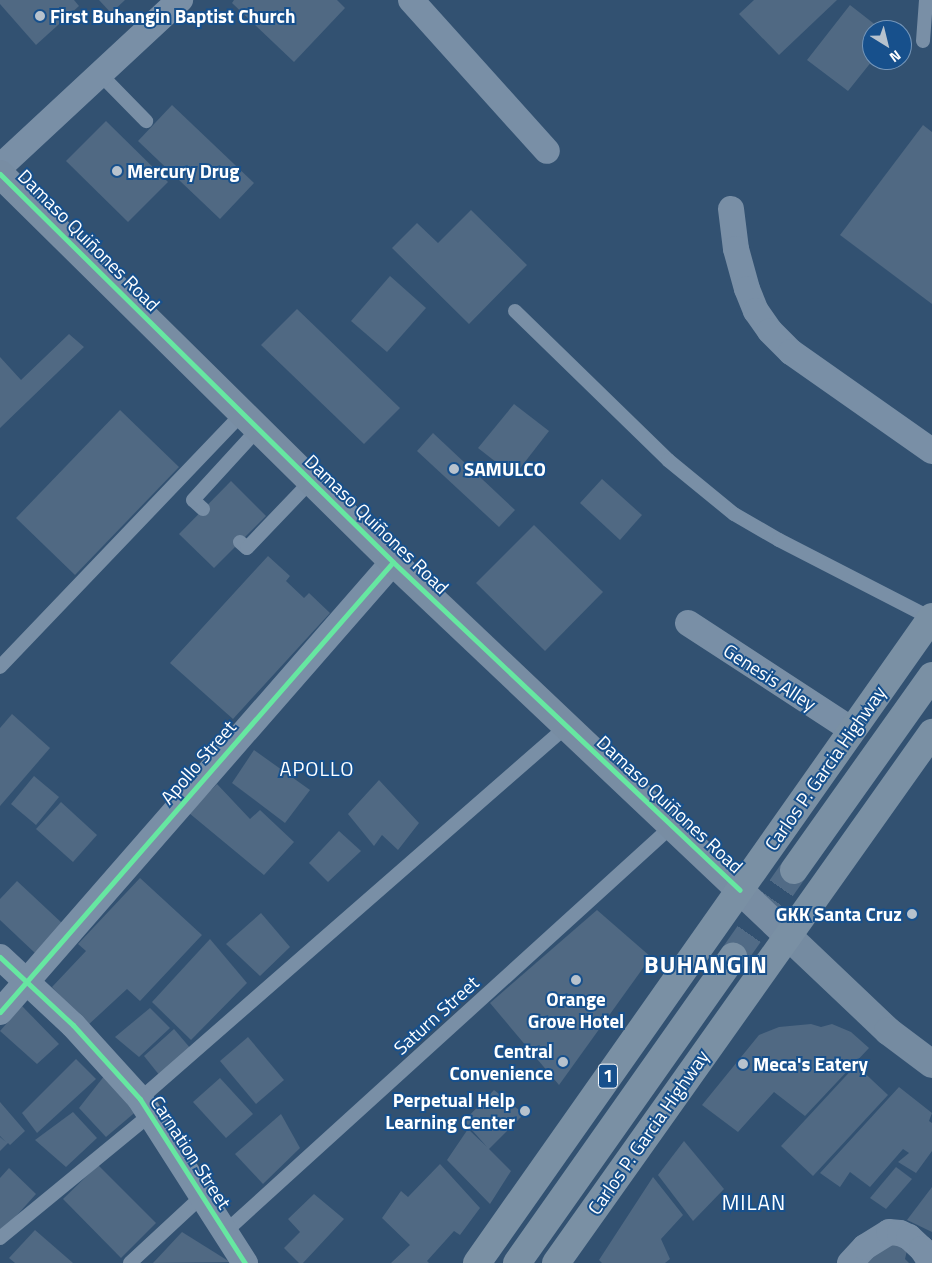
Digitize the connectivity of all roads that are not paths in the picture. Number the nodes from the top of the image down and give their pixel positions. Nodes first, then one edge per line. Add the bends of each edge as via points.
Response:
1 (180, 0) edge
2 (411, 0) edge
3 (926, 0) edge
4 (923, 41) dead end
5 (100, 74) junction
6 (146, 121) dead end
7 (547, 150) dead end
8 (0, 167) edge
9 (0, 174) edge
10 (731, 209) dead end
11 (515, 311) dead end
12 (251, 421) junction
13 (932, 451) edge
14 (311, 481) junction
15 (203, 509) dead end
16 (240, 542) dead end
17 (393, 562) junction
18 (932, 618) edge
19 (688, 623) dead end
20 (0, 667) edge
21 (932, 676) edge
22 (566, 726) junction
23 (852, 730) junction
24 (932, 733) edge
25 (672, 826) junction
26 (794, 870) tunnel mouth
27 (744, 894) junction
28 (784, 932) junction
29 (0, 957) edge
30 (733, 957) tunnel mouth
31 (27, 981) junction
32 (0, 1012) edge
33 (932, 1064) edge
34 (145, 1106) junction
35 (202, 1196) junction
36 (225, 1232) junction
37 (0, 1238) edge
38 (130, 1263) edge
39 (246, 1263) edge
40 (477, 1263) edge
41 (516, 1263) edge
42 (556, 1263) edge
43 (850, 1263) edge
44 (931, 1263) edge

1 - 5 street
2 - 7 street
3 - 4 lane
5 - 6 lane
5 - 8 street
9 - 12 main road, Damaso Quiñones Road
10 - 13 street via 736,249 747,289 756,311 770,331 791,352
11 - 18 lane via 668,460 734,514
12 - 14 main road, Damaso Quiñones Road
12 - 15 lane via 193,500
12 - 20 lane
14 - 16 lane via 247,548
14 - 17 main road, Damaso Quiñones Road
17 - 22 main road, Damaso Quiñones Road
17 - 31 street, Apollo Street
18 - 23 highway, Carlos P. Garcia Highway / 1
19 - 23 street, Genesis Alley
21 - 26 highway, Carlos P. Garcia Highway
22 - 25 main road, Damaso Quiñones Road
22 - 34 lane
23 - 27 highway, Carlos P. Garcia Highway / 1
24 - 28 highway, Carlos P. Garcia Highway
25 - 27 main road, Damaso Quiñones Road
25 - 36 lane, Saturn Street
27 - 28 main road, Damaso Quiñones Road
27 - 40 highway, Carlos P. Garcia Highway / 1
28 - 33 main road via 888,1031
28 - 42 highway, Carlos P. Garcia Highway
29 - 31 street, Carnation Street
30 - 41 highway, Carlos P. Garcia Highway / 1
31 - 32 street, Apollo Street
31 - 34 street, Carnation Street via 73,1025
34 - 35 street, Carnation Street
34 - 37 lane
35 - 36 street, Carnation Street
35 - 38 lane
36 - 39 street, Carnation Street
43 - 44 street via 865,1247 889,1232 909,1237

